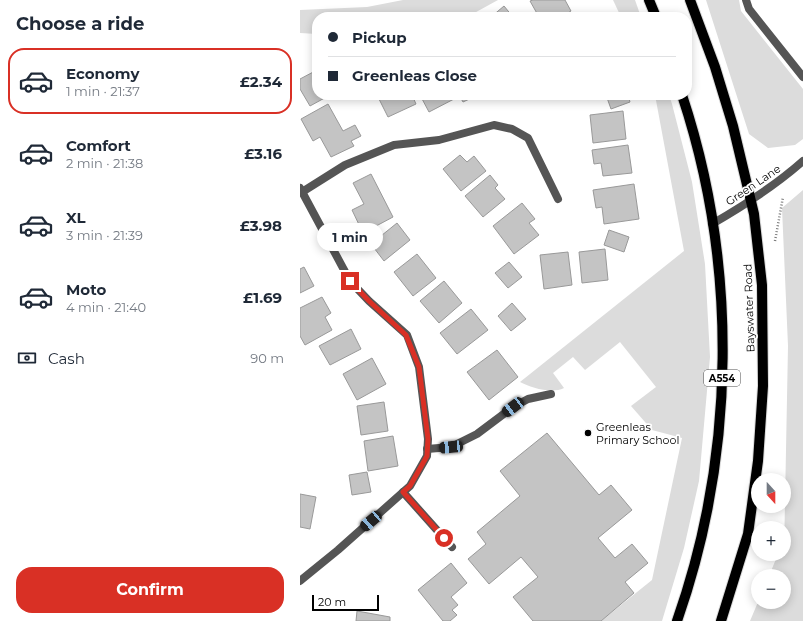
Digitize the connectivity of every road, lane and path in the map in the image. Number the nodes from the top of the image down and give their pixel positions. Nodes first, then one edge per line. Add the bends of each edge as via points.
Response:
1 (650, 0) edge
2 (690, 0) edge
3 (746, 0) edge
4 (654, 12) edge
5 (803, 77) edge
6 (684, 100) edge
7 (803, 161) edge
8 (301, 190) edge
9 (558, 199) dead end
10 (751, 201) junction
11 (712, 224) junction
12 (551, 394) dead end
13 (427, 450) junction
14 (403, 492) junction
15 (452, 547) dead end
16 (300, 581) edge
17 (677, 621) edge
18 (721, 621) edge

1 - 4 main road
2 - 10 main road, Bayswater Road via 715,67 733,126
3 - 5 street via 749,9
6 - 11 main road, A554 via 694,133
7 - 10 street, Green Lane
8 - 9 street via 345,165 394,145 439,140 494,125 512,129 528,138
8 - 13 street via 350,281 406,335 419,367
10 - 11 street, Green Lane
10 - 18 main road, Bayswater Road via 762,285 763,386 758,461 748,534
11 - 17 main road, A554 via 716,244 724,346 720,416 712,484 689,587
12 - 13 street via 528,399 477,434 451,447
13 - 14 street via 427,456 410,486
14 - 15 street
14 - 16 street

